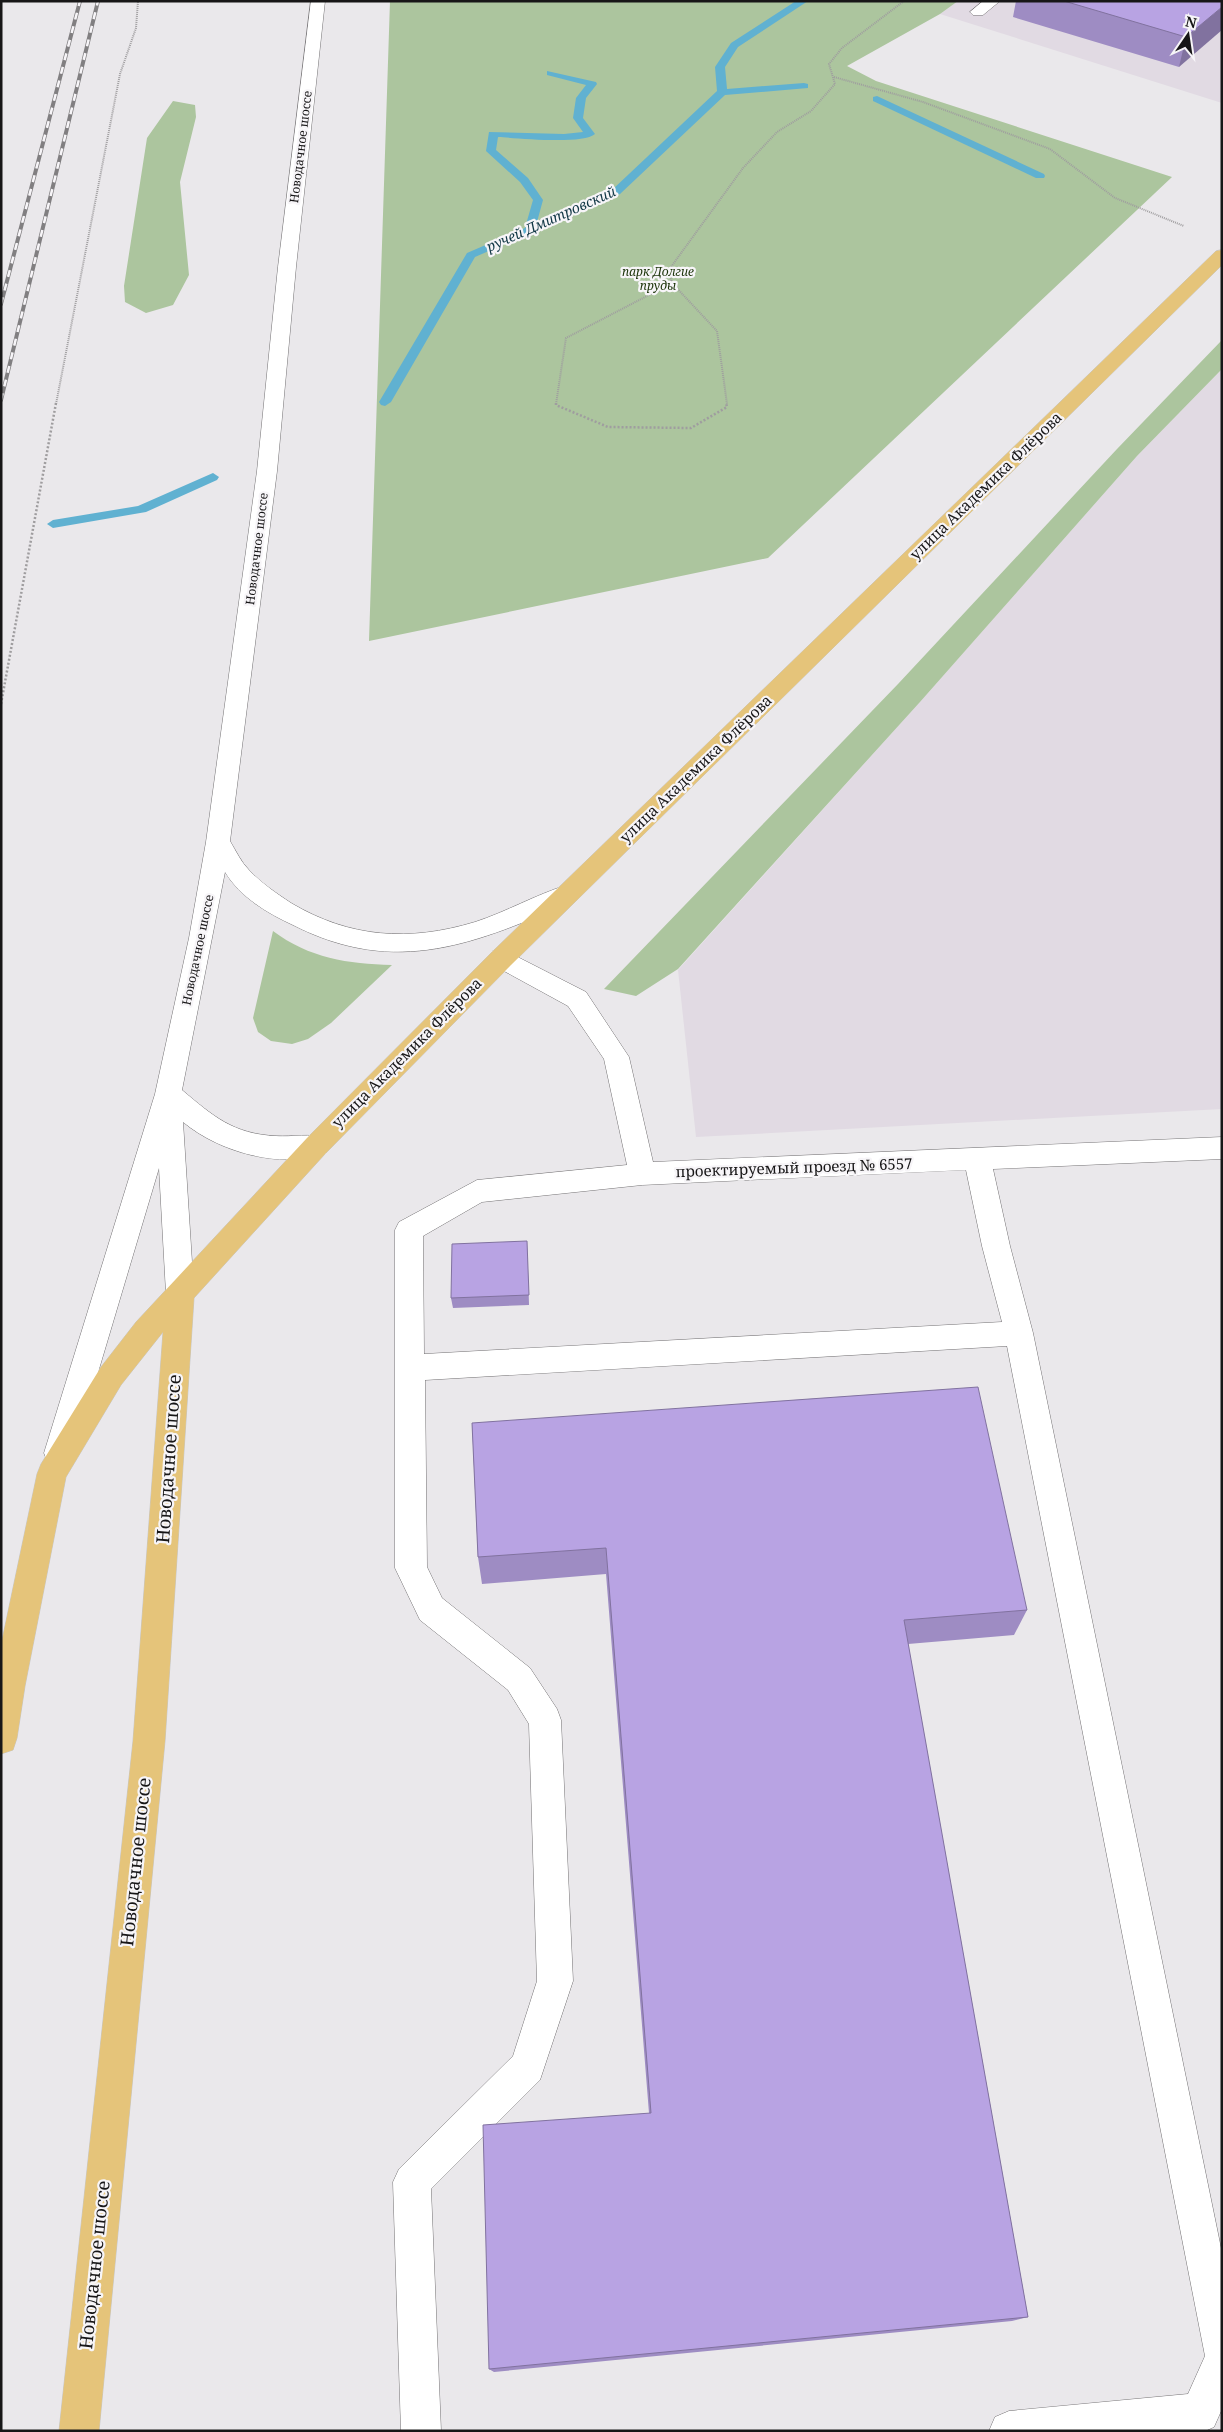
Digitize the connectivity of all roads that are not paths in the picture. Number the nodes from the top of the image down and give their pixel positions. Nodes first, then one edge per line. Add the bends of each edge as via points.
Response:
1 (318, 1) edge
2 (993, 1) edge
3 (978, 12) dead end
4 (1222, 255) edge
5 (218, 842) junction
6 (567, 894) junction
7 (502, 958) junction
8 (168, 1094) junction
9 (316, 1146) junction
10 (1222, 1148) edge
11 (978, 1161) junction
12 (642, 1174) junction
13 (180, 1293) junction
14 (1019, 1333) junction
15 (410, 1368) junction
16 (52, 1474) junction
17 (1, 1738) edge
18 (1222, 2350) edge
19 (1222, 2362) edge
20 (79, 2431) edge
21 (421, 2431) edge
22 (1009, 2431) edge

1 - 5 street, Новодачное шоссе via 267,471
2 - 3 street
4 - 6 main road, улица Академика Флёрова
5 - 6 street via 241,877 302,921 348,937 390,944 449,938 498,923
5 - 8 street, Новодачное шоссе via 202,938
6 - 7 main road, улица Академика Флёрова
7 - 9 main road, улица Академика Флёрова
7 - 12 street via 578,999 616,1057
8 - 9 street via 211,1129 232,1139 262,1147
8 - 13 street, Новодачное шоссе
8 - 16 street, Новодачное шоссе
9 - 13 main road, улица Академика Флёрова
10 - 11 street, проектируемый проезд № 6557
11 - 12 street, проектируемый проезд № 6557
11 - 14 street
12 - 15 street, проектируемый проезд № 6557 via 477,1191 409,1230
13 - 16 main road, Новодачное шоссе via 111,1376
13 - 20 main road, Новодачное шоссе via 149,1741
14 - 15 street
14 - 18 street
15 - 21 street via 411,1568 430,1609 519,1679 545,1720 555,1981 527,2067 412,2182
16 - 17 main road, Новодачное шоссе
19 - 22 street via 1200,2413

